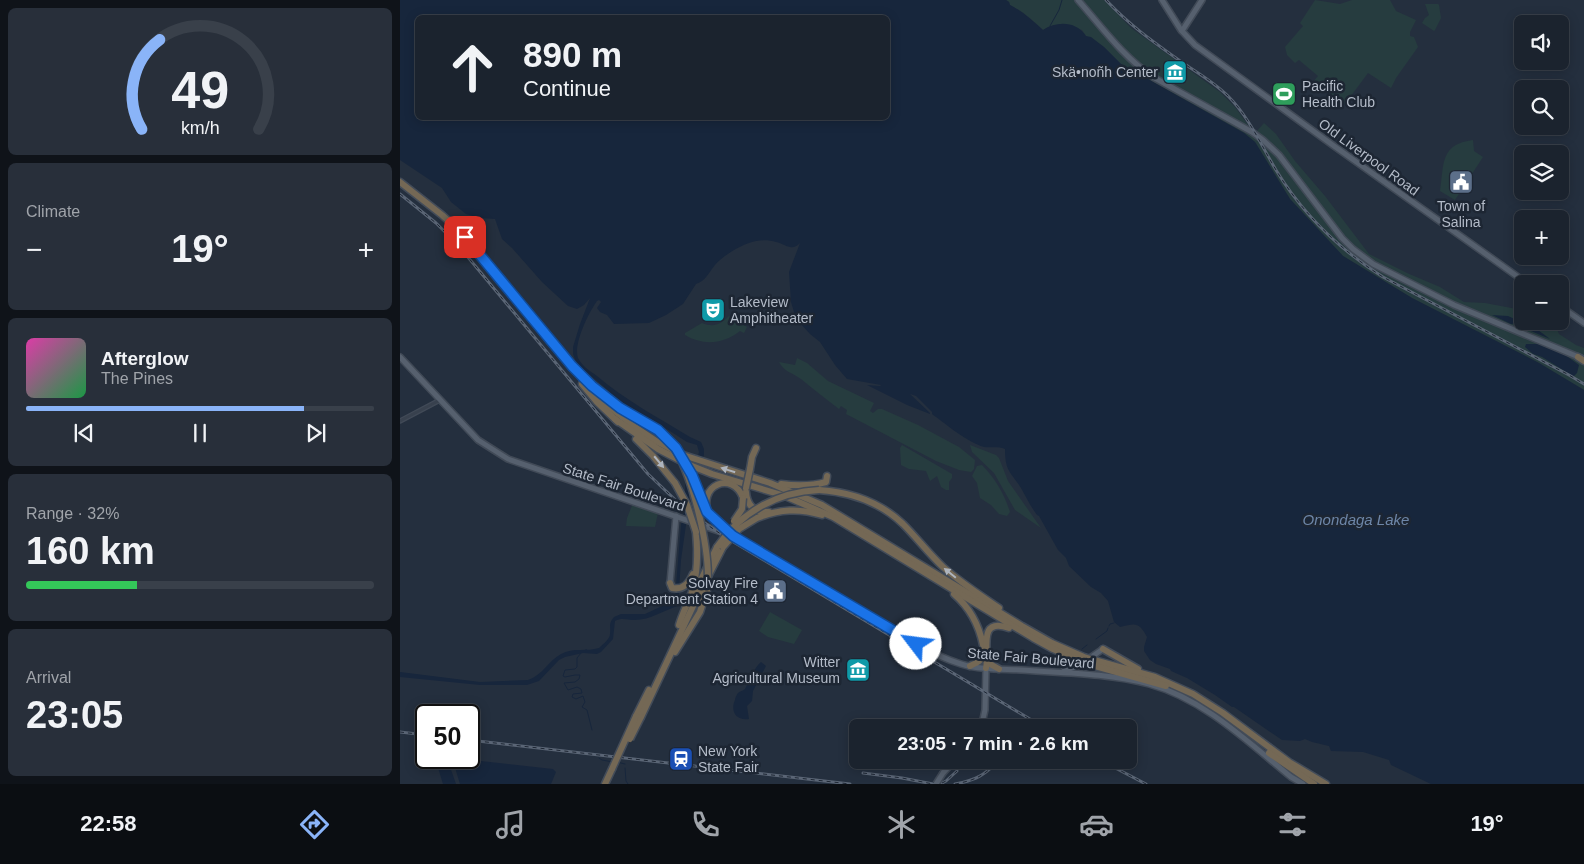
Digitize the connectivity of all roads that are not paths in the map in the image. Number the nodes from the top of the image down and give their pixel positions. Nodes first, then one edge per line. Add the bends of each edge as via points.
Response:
1 (1078, 0) edge
2 (1162, 0) edge
3 (1202, 0) edge
4 (1182, 31) junction
5 (400, 182) edge
6 (400, 188) edge
7 (1515, 275) edge
8 (1569, 312) edge
9 (1584, 323) edge
10 (400, 357) edge
11 (1582, 359) edge
12 (572, 366) junction
13 (440, 400) junction
14 (615, 419) junction
15 (400, 421) edge
16 (671, 443) junction
17 (756, 448) dead end
18 (827, 476) dead end
19 (757, 479) junction
20 (724, 483) junction
21 (769, 490) junction
22 (786, 510) junction
23 (709, 515) junction
24 (678, 517) junction
25 (850, 528) junction
26 (723, 530) junction
27 (733, 536) joint
28 (720, 547) junction
29 (697, 548) junction
30 (939, 582) junction
31 (675, 586) joint
32 (679, 625) junction
33 (1033, 632) junction
34 (984, 649) junction
35 (1053, 649) junction
36 (1103, 649) joint
37 (987, 660) junction
38 (1081, 661) junction
39 (1091, 662) junction
40 (970, 666) junction
41 (986, 668) junction
42 (998, 669) junction
43 (1056, 673) junction
44 (1076, 674) junction
45 (1159, 679) junction
46 (649, 699) junction
47 (639, 717) junction
48 (983, 719) edge
49 (946, 769) edge
50 (1296, 782) edge
51 (606, 784) edge
52 (936, 784) edge
53 (1303, 784) edge
54 (1314, 784) edge
55 (1326, 784) edge

1 - 11 main road via 1140,68 1252,132 1270,146 1342,238 1362,257 1454,305
2 - 4 main road, Old Liverpool Road
3 - 4 main road
4 - 7 main road, Old Liverpool Road via 1265,96
5 - 12 highway via 461,232
6 - 14 highway via 469,247 591,395
8 - 9 main road
10 - 13 main road, State Fair Boulevard
12 - 16 highway via 606,399 655,428
19 -> 12 highway via 695,459 656,441 627,421
13 - 15 street
13 - 24 main road, State Fair Boulevard via 478,440 508,459
14 - 21 highway via 658,449 698,468
14 -> 29 highway, bridge via 675,483 687,505 696,532
16 - 23 highway, bridge via 686,464
16 - 46 highway, bridge via 685,466 699,517 708,564 707,590 700,612
17 - 22 highway, bridge via 746,488 748,502 765,512
18 - 19 highway via 825,482 795,486
19 - 33 highway via 822,505
20 - 21 highway
20 - 23 highway via 714,486 707,496 705,504
20 - 28 highway, bridge via 735,486 740,492 743,506
21 - 25 highway via 817,509
22 - 25 highway via 822,514
22 - 28 highway, bridge via 758,518 739,529
23 - 26 highway
24 - 26 main road, State Fair Boulevard
24 - 31 main road
25 - 30 highway
26 - 27 highway
27 - 40 main road, State Fair Boulevard via 920,647
28 - 32 highway
33 -> 28 highway, bridge via 952,575 886,511 850,494 819,490 787,494 757,507 732,527
28 - 46 highway
29 - 31 highway via 688,584
29 - 32 highway via 694,583
30 - 34 highway via 969,610
30 - 35 highway
32 - 47 highway
33 - 38 highway
34 - 40 highway via 980,661
34 - 41 highway
35 - 37 highway via 999,625 992,627 986,635
35 - 38 highway
36 - 38 main road
36 - 45 highway
37 - 41 highway
37 - 42 highway
38 - 39 highway, bridge
38 - 43 main road via 1070,670
38 - 44 main road
39 - 45 highway
39 - 54 highway via 1157,683 1196,700
40 - 41 main road, State Fair Boulevard
41 - 42 main road, State Fair Boulevard
41 - 48 main road
42 - 43 main road, State Fair Boulevard
43 - 44 main road, State Fair Boulevard
44 - 50 main road, State Fair Boulevard via 1127,679 1176,694 1217,718
45 - 55 highway via 1203,700 1289,762
46 - 47 highway
47 - 51 highway, bridge
49 - 52 main road, bridge
50 - 53 main road, State Fair Boulevard

